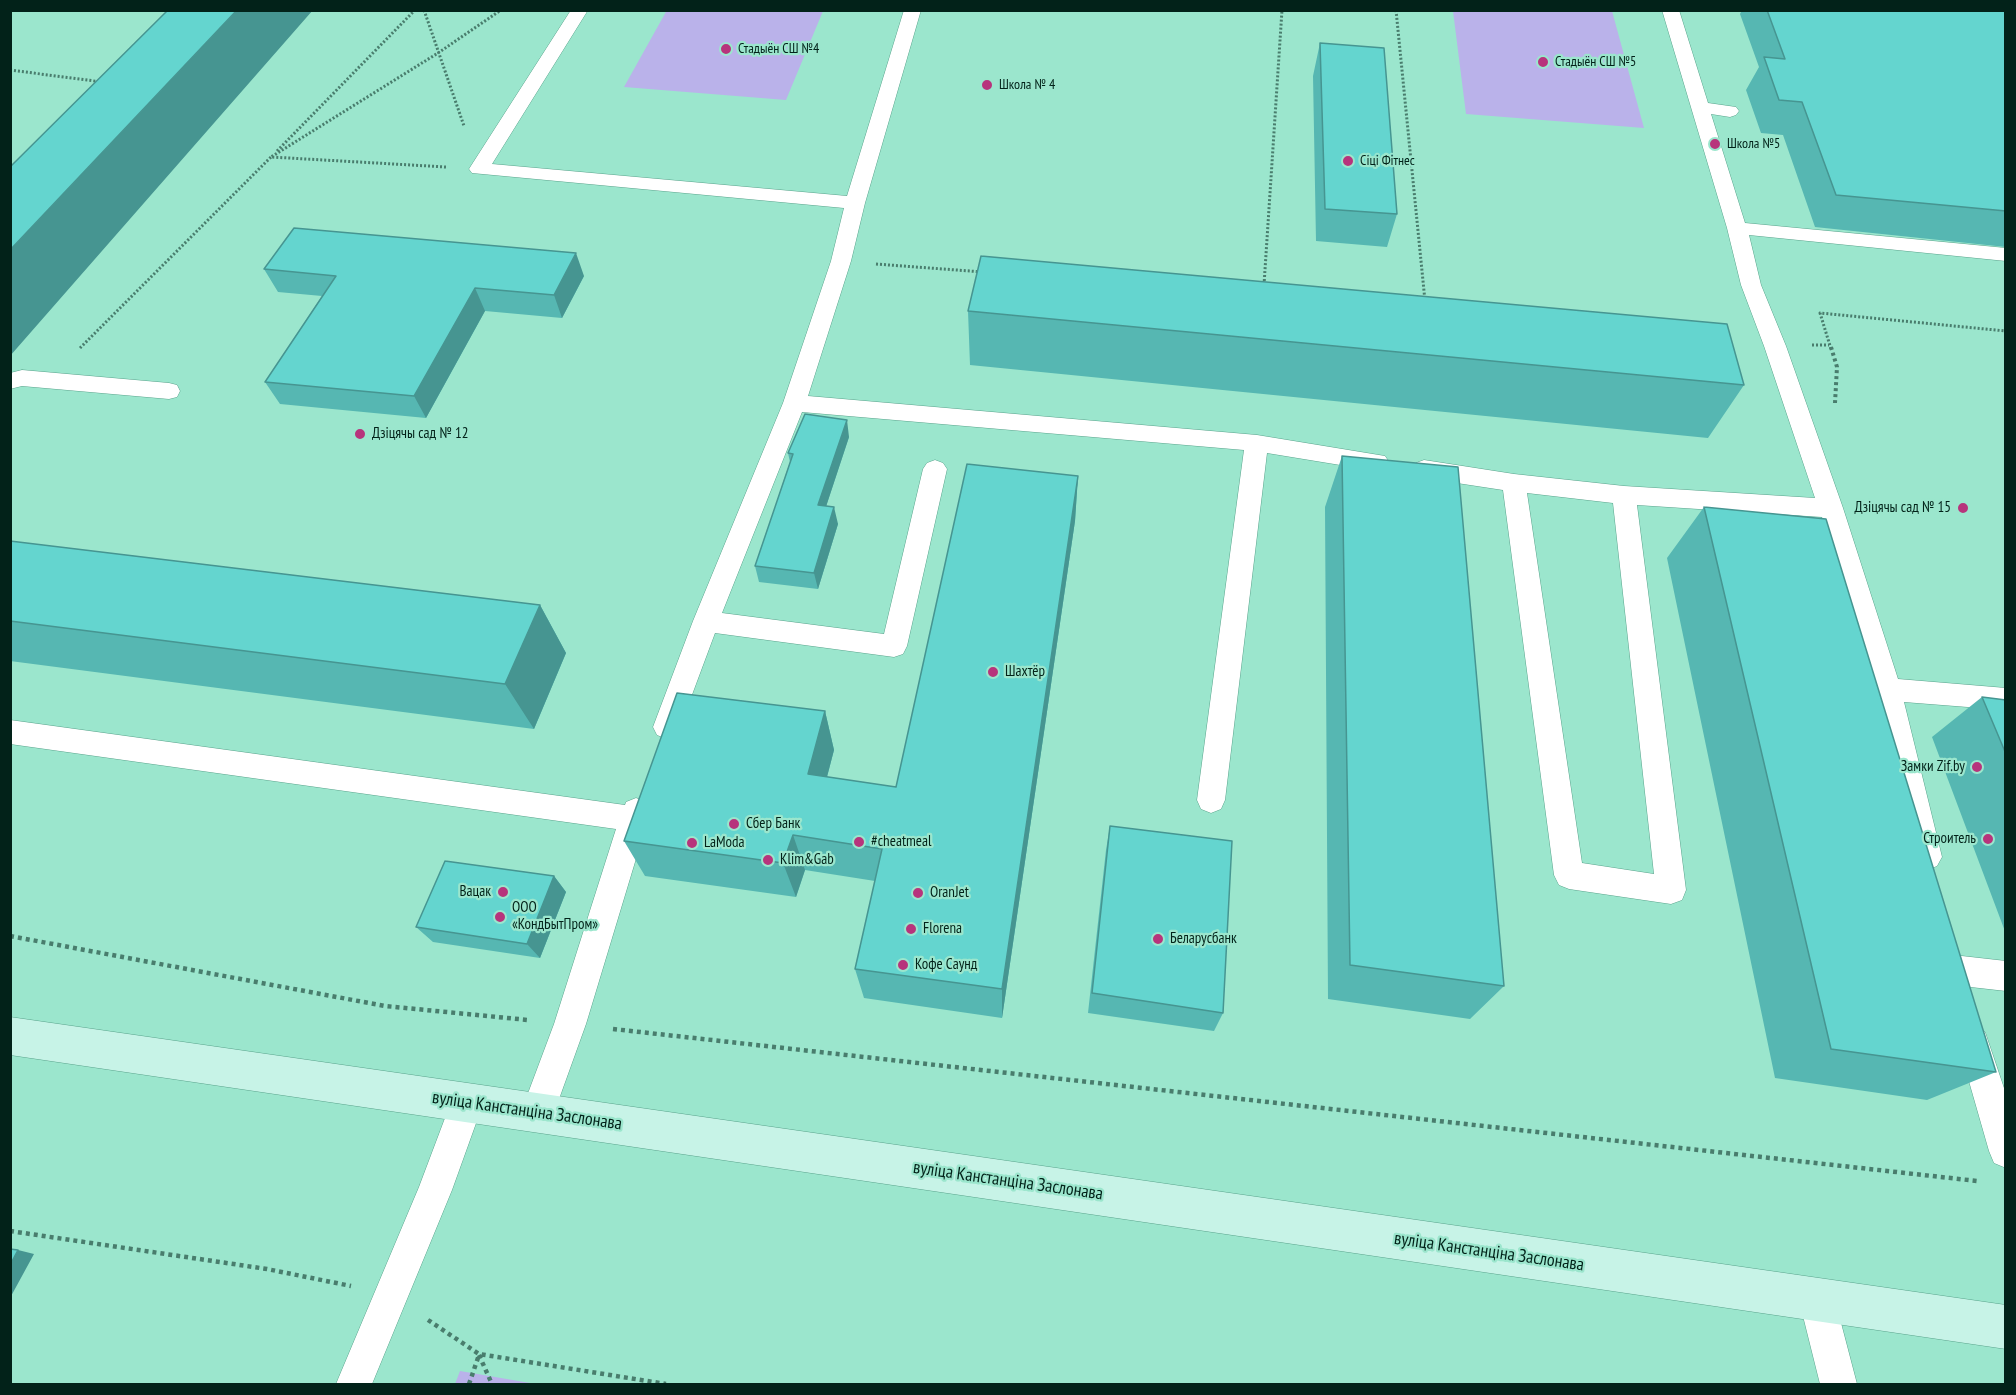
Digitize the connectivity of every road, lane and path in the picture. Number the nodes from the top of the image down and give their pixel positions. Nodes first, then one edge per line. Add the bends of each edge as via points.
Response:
1 (415, 10) edge
2 (424, 10) edge
3 (501, 10) edge
4 (580, 10) edge
5 (913, 10) edge
6 (1282, 10) edge
7 (1396, 10) edge
8 (1670, 10) edge
9 (438, 53) junction
10 (10, 70) edge
11 (109, 82) edge
12 (1699, 107) junction
13 (1730, 111) dead end
14 (271, 157) junction
15 (479, 169) junction
16 (855, 203) junction
17 (1737, 228) junction
18 (2006, 255) edge
19 (842, 261) junction
20 (994, 273) edge
21 (1263, 296) edge
22 (1426, 310) edge
23 (2006, 330) edge
24 (1829, 345) junction
25 (1775, 346) junction
26 (47, 380) junction
27 (10, 381) edge
28 (169, 391) dead end
29 (794, 403) junction
30 (1835, 414) dead end
31 (1257, 443) junction
32 (935, 469) dead end
33 (1514, 483) junction
34 (1624, 495) junction
35 (1831, 508) junction
36 (706, 621) junction
37 (1888, 688) junction
38 (2006, 699) edge
39 (10, 732) edge
40 (658, 753) edge
41 (646, 786) edge
42 (1211, 800) dead end
43 (634, 819) junction
44 (1932, 880) edge
45 (10, 936) edge
46 (2006, 976) edge
47 (570, 1024) junction
48 (10, 1036) edge
49 (468, 1101) junction
50 (538, 1112) junction
51 (2006, 1151) edge
52 (1982, 1182) dead end
53 (10, 1231) edge
54 (390, 1294) junction
55 (1817, 1300) junction
56 (2006, 1327) edge
57 (479, 1354) junction
58 (354, 1384) edge
59 (469, 1384) edge
60 (492, 1384) edge
61 (666, 1384) edge
62 (1839, 1384) edge

1 - 14 path
2 - 9 path
3 - 9 path
4 - 15 lane
5 - 16 lane
6 - 21 path
7 - 22 path
8 - 12 lane
9 - 14 path
9 - 15 path
10 - 11 path
12 - 13 lane
12 - 17 lane
14 - 15 path
14 - 26 path
15 - 16 lane
16 - 19 lane
17 - 18 lane
17 - 25 lane via 1751,285
19 - 20 path
19 - 29 lane
23 - 24 path via 1820,313
24 - 25 path
24 - 30 path via 1837,368
25 - 35 lane
26 - 27 lane
26 - 28 lane
29 - 31 lane
29 - 36 lane
31 - 33 lane
31 - 42 lane
32 - 36 lane via 894,646
33 - 34 lane
33 - 34 lane via 1569,875 1671,890
34 - 35 lane
35 - 37 lane
36 - 40 lane
37 - 38 lane
37 - 44 lane
39 - 43 lane
41 - 43 lane
43 - 47 lane
45 - 47 path via 385,1006
46 - 51 lane via 1957,982
47 - 50 lane
47 - 52 path
48 - 49 main road, вуліца Канстанціна Заслонава
49 - 50 main road, вуліца Канстанціна Заслонава
49 - 54 lane
50 - 55 main road, вуліца Канстанціна Заслонава
53 - 54 path via 267,1269
54 - 57 path
54 - 58 lane
55 - 56 main road, вуліца Канстанціна Заслонава
55 - 62 lane
57 - 59 path
57 - 60 path
57 - 61 path

